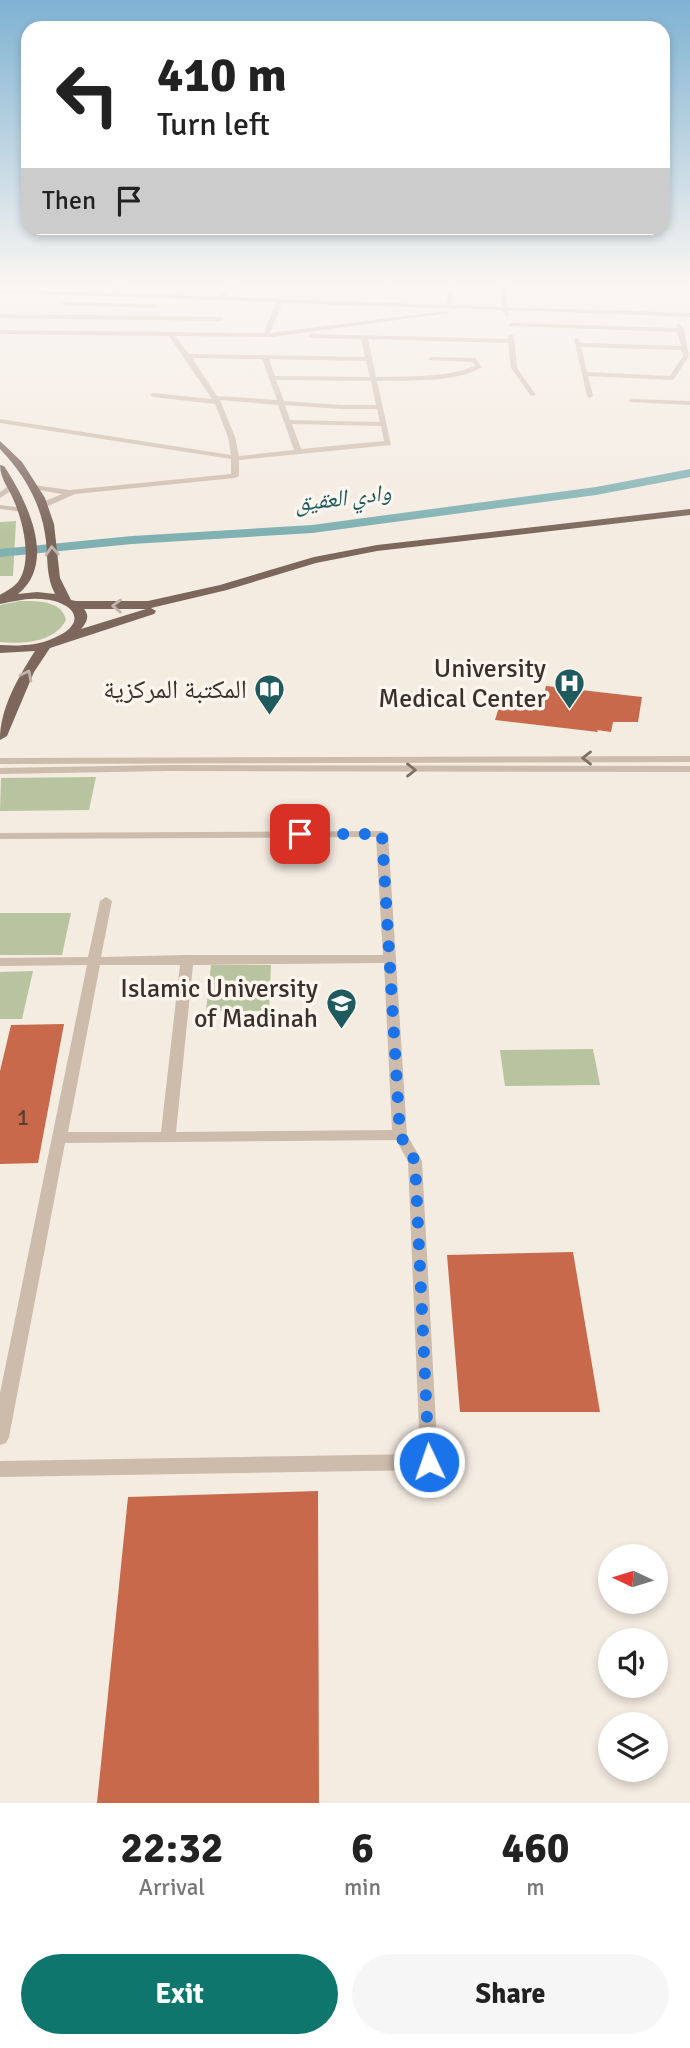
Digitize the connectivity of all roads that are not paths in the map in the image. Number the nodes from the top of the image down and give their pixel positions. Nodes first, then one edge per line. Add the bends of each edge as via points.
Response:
1 (193, 365) edge
2 (268, 365) edge
3 (370, 365) edge
4 (433, 365) edge
5 (478, 365) edge
6 (514, 365) edge
7 (584, 365) edge
8 (680, 365) edge
9 (586, 374) junction
10 (437, 375) junction
11 (273, 378) junction
12 (374, 380) junction
13 (533, 395) dead end
14 (153, 396) dead end
15 (590, 396) dead end
16 (217, 400) junction
17 (281, 401) junction
18 (632, 401) dead end
19 (690, 403) edge
20 (380, 407) junction
21 (0, 421) edge
22 (288, 422) junction
23 (384, 424) junction
24 (0, 443) edge
25 (299, 452) junction
26 (237, 458) junction
27 (0, 468) edge
28 (13, 486) junction
29 (36, 487) junction
30 (73, 492) junction
31 (0, 496) edge
32 (43, 505) junction
33 (0, 507) edge
34 (690, 512) edge
35 (26, 515) junction
36 (690, 518) edge
37 (2, 599) edge
38 (70, 603) junction
39 (59, 640) junction
40 (44, 646) junction
41 (0, 649) edge
42 (0, 736) edge
43 (690, 759) edge
44 (0, 761) edge
45 (656, 763) junction
46 (690, 769) edge
47 (0, 771) edge
48 (0, 836) edge
49 (106, 901) dead end
50 (187, 959) junction
51 (390, 959) junction
52 (95, 960) junction
53 (0, 962) edge
54 (400, 1135) junction
55 (168, 1136) junction
56 (59, 1138) junction
57 (0, 1437) edge
58 (0, 1469) edge

1 - 16 street
2 - 11 street
3 - 12 street
4 - 10 street
5 - 10 street via 475,370
6 - 13 street
7 - 9 street
8 - 9 street via 672,378
9 - 15 street
10 - 12 street
11 - 12 street
11 - 17 street
12 - 20 street
14 - 16 street
16 - 17 street
16 - 26 street
17 - 20 street
17 - 22 street
18 - 19 street
20 - 23 street
21 - 26 street
22 - 23 street
22 - 25 street
23 - 25 street via 388,443
24 - 29 main road
25 - 26 street
26 - 30 street via 235,476
27 - 28 main road
28 - 31 street
28 - 35 main road
29 - 30 street
29 - 32 main road
30 - 32 street
38 -> 32 main road via 54,585 51,536
33 - 35 street
34 -> 38 main road via 377,548 314,560 148,605
35 - 37 main road via 31,537 29,570 23,583
36 - 39 main road via 348,559
37 - 38 main road via 37,595
38 - 39 main road via 81,613 81,621
39 - 40 main road
40 - 41 main road
42 -> 40 main road
43 - 45 street
45 -> 44 street
45 - 46 street
47 -> 45 street
48 - 51 street via 382,834
49 - 52 street
50 - 51 street
50 - 52 street
50 - 55 street
51 - 54 street
52 - 53 street
52 - 56 street
54 - 55 street
54 - 58 street via 415,1161 429,1462
55 - 56 street
56 - 57 street

